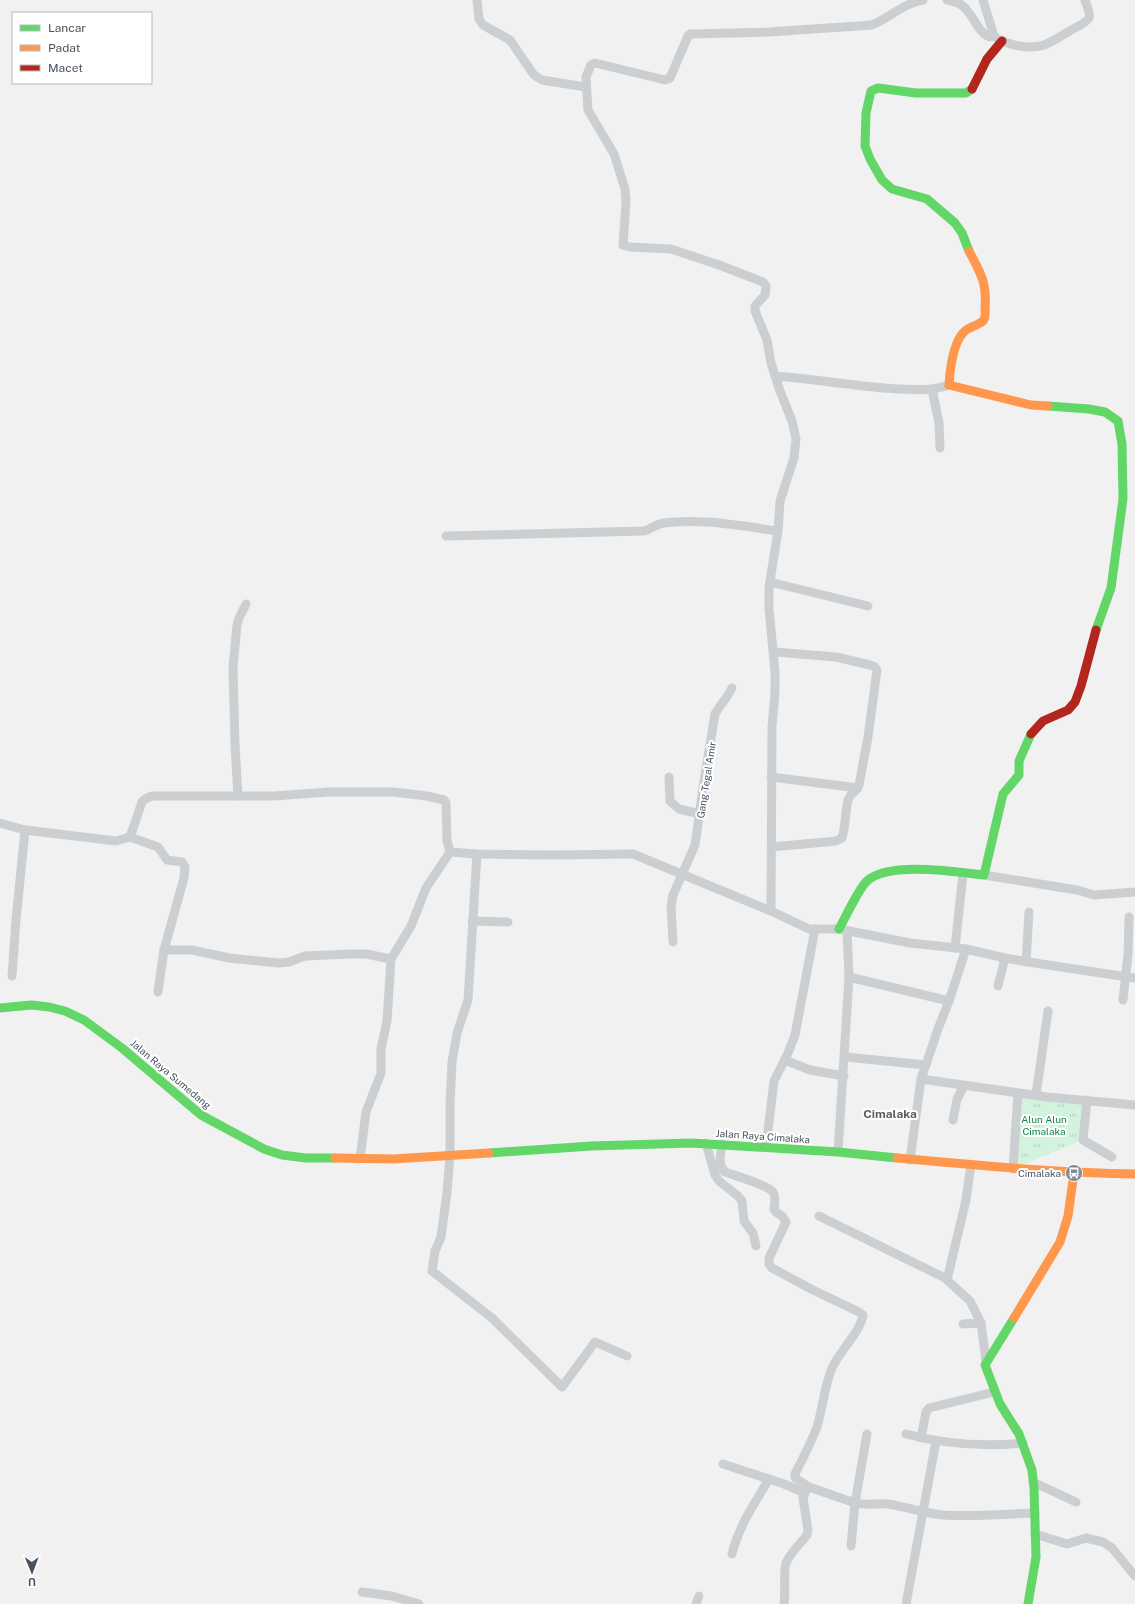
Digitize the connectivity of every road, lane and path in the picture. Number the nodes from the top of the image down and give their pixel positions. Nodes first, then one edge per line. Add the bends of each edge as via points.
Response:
1 (477, 0) edge
2 (923, 0) edge
3 (947, 0) edge
4 (983, 0) edge
5 (1085, 0) edge
6 (998, 38) junction
7 (586, 87) junction
8 (775, 376) junction
9 (949, 385) junction
10 (934, 390) junction
11 (940, 448) dead end
12 (778, 531) junction
13 (446, 536) dead end
14 (770, 582) junction
15 (246, 604) dead end
16 (868, 606) dead end
17 (775, 652) junction
18 (732, 688) dead end
19 (669, 777) dead end
20 (771, 777) junction
21 (858, 788) junction
22 (238, 796) junction
23 (700, 814) junction
24 (0, 823) edge
25 (24, 830) junction
26 (130, 837) junction
27 (772, 847) junction
28 (450, 852) junction
29 (477, 854) junction
30 (682, 874) junction
31 (963, 874) junction
32 (984, 875) junction
33 (1135, 892) edge
34 (771, 911) junction
35 (1030, 912) dead end
36 (1129, 917) dead end
37 (472, 921) junction
38 (508, 922) dead end
39 (815, 929) junction
40 (843, 930) junction
41 (673, 942) dead end
42 (955, 948) junction
43 (966, 949) junction
44 (164, 950) junction
45 (1005, 958) junction
46 (391, 959) junction
47 (1026, 962) junction
48 (12, 976) dead end
49 (849, 977) junction
50 (1125, 977) junction
51 (1135, 978) edge
52 (998, 986) dead end
53 (158, 992) dead end
54 (1123, 1000) dead end
55 (949, 1001) junction
56 (0, 1008) edge
57 (1048, 1011) dead end
58 (845, 1057) junction
59 (785, 1060) junction
60 (926, 1065) junction
61 (844, 1076) junction
62 (921, 1079) junction
63 (964, 1086) junction
64 (1018, 1093) junction
65 (1036, 1095) junction
66 (1087, 1100) junction
67 (1135, 1105) edge
68 (953, 1120) dead end
69 (706, 1143) junction
70 (722, 1144) junction
71 (766, 1147) junction
72 (838, 1152) junction
73 (450, 1155) junction
74 (1112, 1157) dead end
75 (360, 1159) junction
76 (910, 1160) junction
77 (971, 1165) junction
78 (1013, 1169) junction
79 (1074, 1173) junction
80 (1135, 1174) edge
81 (820, 1216) dead end
82 (756, 1246) dead end
83 (948, 1278) junction
84 (981, 1323) junction
85 (963, 1324) dead end
86 (628, 1356) dead end
87 (989, 1358) junction
88 (994, 1392) junction
89 (867, 1434) dead end
90 (906, 1434) dead end
91 (921, 1438) junction
92 (936, 1441) junction
93 (1023, 1443) junction
94 (722, 1464) dead end
95 (769, 1479) junction
96 (1033, 1482) junction
97 (807, 1490) junction
98 (1076, 1502) dead end
99 (855, 1503) junction
100 (924, 1512) junction
101 (1035, 1513) junction
102 (1035, 1534) junction
103 (851, 1546) dead end
104 (732, 1554) dead end
105 (1135, 1576) edge
106 (362, 1592) dead end
107 (419, 1604) edge
108 (784, 1604) edge
109 (906, 1604) edge
110 (1028, 1604) edge

1 - 7 street via 478,19 483,25 510,40 534,75 542,80
2 - 7 street via 897,10 872,25 690,34 670,78 660,79 595,63 588,71
3 - 6 street via 968,10 985,35
4 - 6 street
5 - 6 street via 1088,18 1078,27 1054,40 1040,46 1013,45
6 - 9 main road via 973,88 966,93 916,93 878,88 871,90 868,99 866,146 882,180 892,189 927,199 955,223 984,280 985,317 983,321 965,331 956,346 950,366
7 - 8 street via 588,110 614,154 622,177 626,202 623,245 671,249 764,284 767,289 765,295 754,309 767,340
8 - 10 street via 808,378 873,388
8 - 12 street via 796,439 794,458 780,501
9 - 10 street
9 - 32 main road via 1031,405 1105,412 1118,421 1122,444 1123,499 1111,588 1081,686 1075,702 1068,710 1043,721 1028,739 1019,761 1019,775 1003,794
10 - 11 street
12 - 13 street via 696,522 663,523 644,531
12 - 14 street
14 - 16 street
14 - 17 street via 769,609
15 - 22 street via 238,618 234,667
17 - 20 street
17 - 21 street via 836,657 870,664 876,669 868,737
18 - 23 street, Gang Tegal Amir via 715,714
19 - 23 street via 670,801 679,809
20 - 21 street
20 - 27 street
21 - 27 street via 848,800 841,839
22 - 26 street via 152,796 142,802
22 - 28 street via 393,792 441,798 446,803 447,840
23 - 30 street, Gang Tegal Amir via 696,845
24 - 25 street
25 - 26 street via 116,841
25 - 48 street
26 - 44 street via 158,847 167,860 182,862 184,865 184,878
27 - 34 street
28 - 29 street
28 - 46 street via 426,888 411,926
29 - 30 street via 632,854
29 - 37 street
30 - 34 street
30 - 41 street, Gang Tegal Amir via 671,907
31 - 32 main road
31 - 40 main road via 914,870 872,876 866,882
31 - 42 street
32 - 33 street via 1094,895
34 - 39 street via 796,924
35 - 47 street
36 - 50 street
37 - 38 street
37 - 73 street via 468,1000 457,1033 452,1062
39 - 40 street
39 - 59 street via 799,1021
40 - 42 street via 910,943
40 - 49 street
42 - 43 street
43 - 45 street
43 - 55 street
44 - 46 street via 192,950 229,958 279,963 305,956 350,954
44 - 53 street
45 - 47 street
45 - 52 street
46 - 75 street via 387,1021 381,1049 381,1072 366,1112
47 - 50 street
49 - 55 street
49 - 58 street
50 - 51 street
50 - 54 street
55 - 60 street
56 - 75 main road, Jalan Raya Sumedang via 31,1005 49,1007 65,1010 84,1020 122,1048 201,1115 264,1149 282,1155 306,1158
57 - 65 street
58 - 60 street
58 - 61 street
59 - 61 street via 810,1070
59 - 71 street via 774,1081
60 - 62 street
61 - 72 street
62 - 63 street
62 - 76 street
63 - 64 street
63 - 68 street via 957,1099
64 - 65 street
64 - 78 street
65 - 66 street
66 - 67 street
66 - 74 street via 1083,1140
69 - 70 main road, Jalan Raya Cimalaka
69 - 73 main road, Jalan Raya Cimalaka via 625,1144
69 - 82 street via 714,1175 742,1201 744,1221 753,1233
70 - 71 main road, Jalan Raya Cimalaka
70 - 97 street via 722,1170 772,1191 775,1196 774,1209 785,1219 786,1222 769,1258 772,1268 863,1315 859,1327 841,1351 829,1376 817,1427 795,1474
71 - 72 main road, Jalan Raya Cimalaka
72 - 76 main road, Jalan Raya Cimalaka
73 - 75 main road, Jalan Raya Sumedang
73 - 86 street via 440,1237 432,1271 492,1318 562,1387 595,1342
76 - 77 main road, Jalan Raya Cimalaka
77 - 78 main road, Jalan Raya Cimalaka
77 - 83 street
78 - 79 main road, Jalan Raya Cimalaka
79 - 80 main road
79 - 87 main road via 1068,1216 1060,1242
81 - 83 street
83 - 84 street via 970,1301
84 - 85 street
84 - 87 street
87 - 88 main road via 986,1369
88 - 91 street via 929,1408
88 - 93 main road
89 - 99 street
90 - 91 street
91 - 92 street
92 - 93 street via 999,1445
92 - 100 street
93 - 96 main road via 1029,1458
94 - 95 street
95 - 97 street
95 - 104 street via 746,1516
96 - 98 street
96 - 101 main road
97 - 99 street
97 - 108 street via 803,1498 807,1535 786,1562
99 - 100 street via 888,1504
99 - 103 street
100 - 101 street via 944,1515
100 - 109 street
101 - 102 main road
102 - 105 street via 1067,1544 1086,1538 1103,1542 1112,1548
102 - 110 main road via 1036,1557
106 - 107 street via 392,1596

